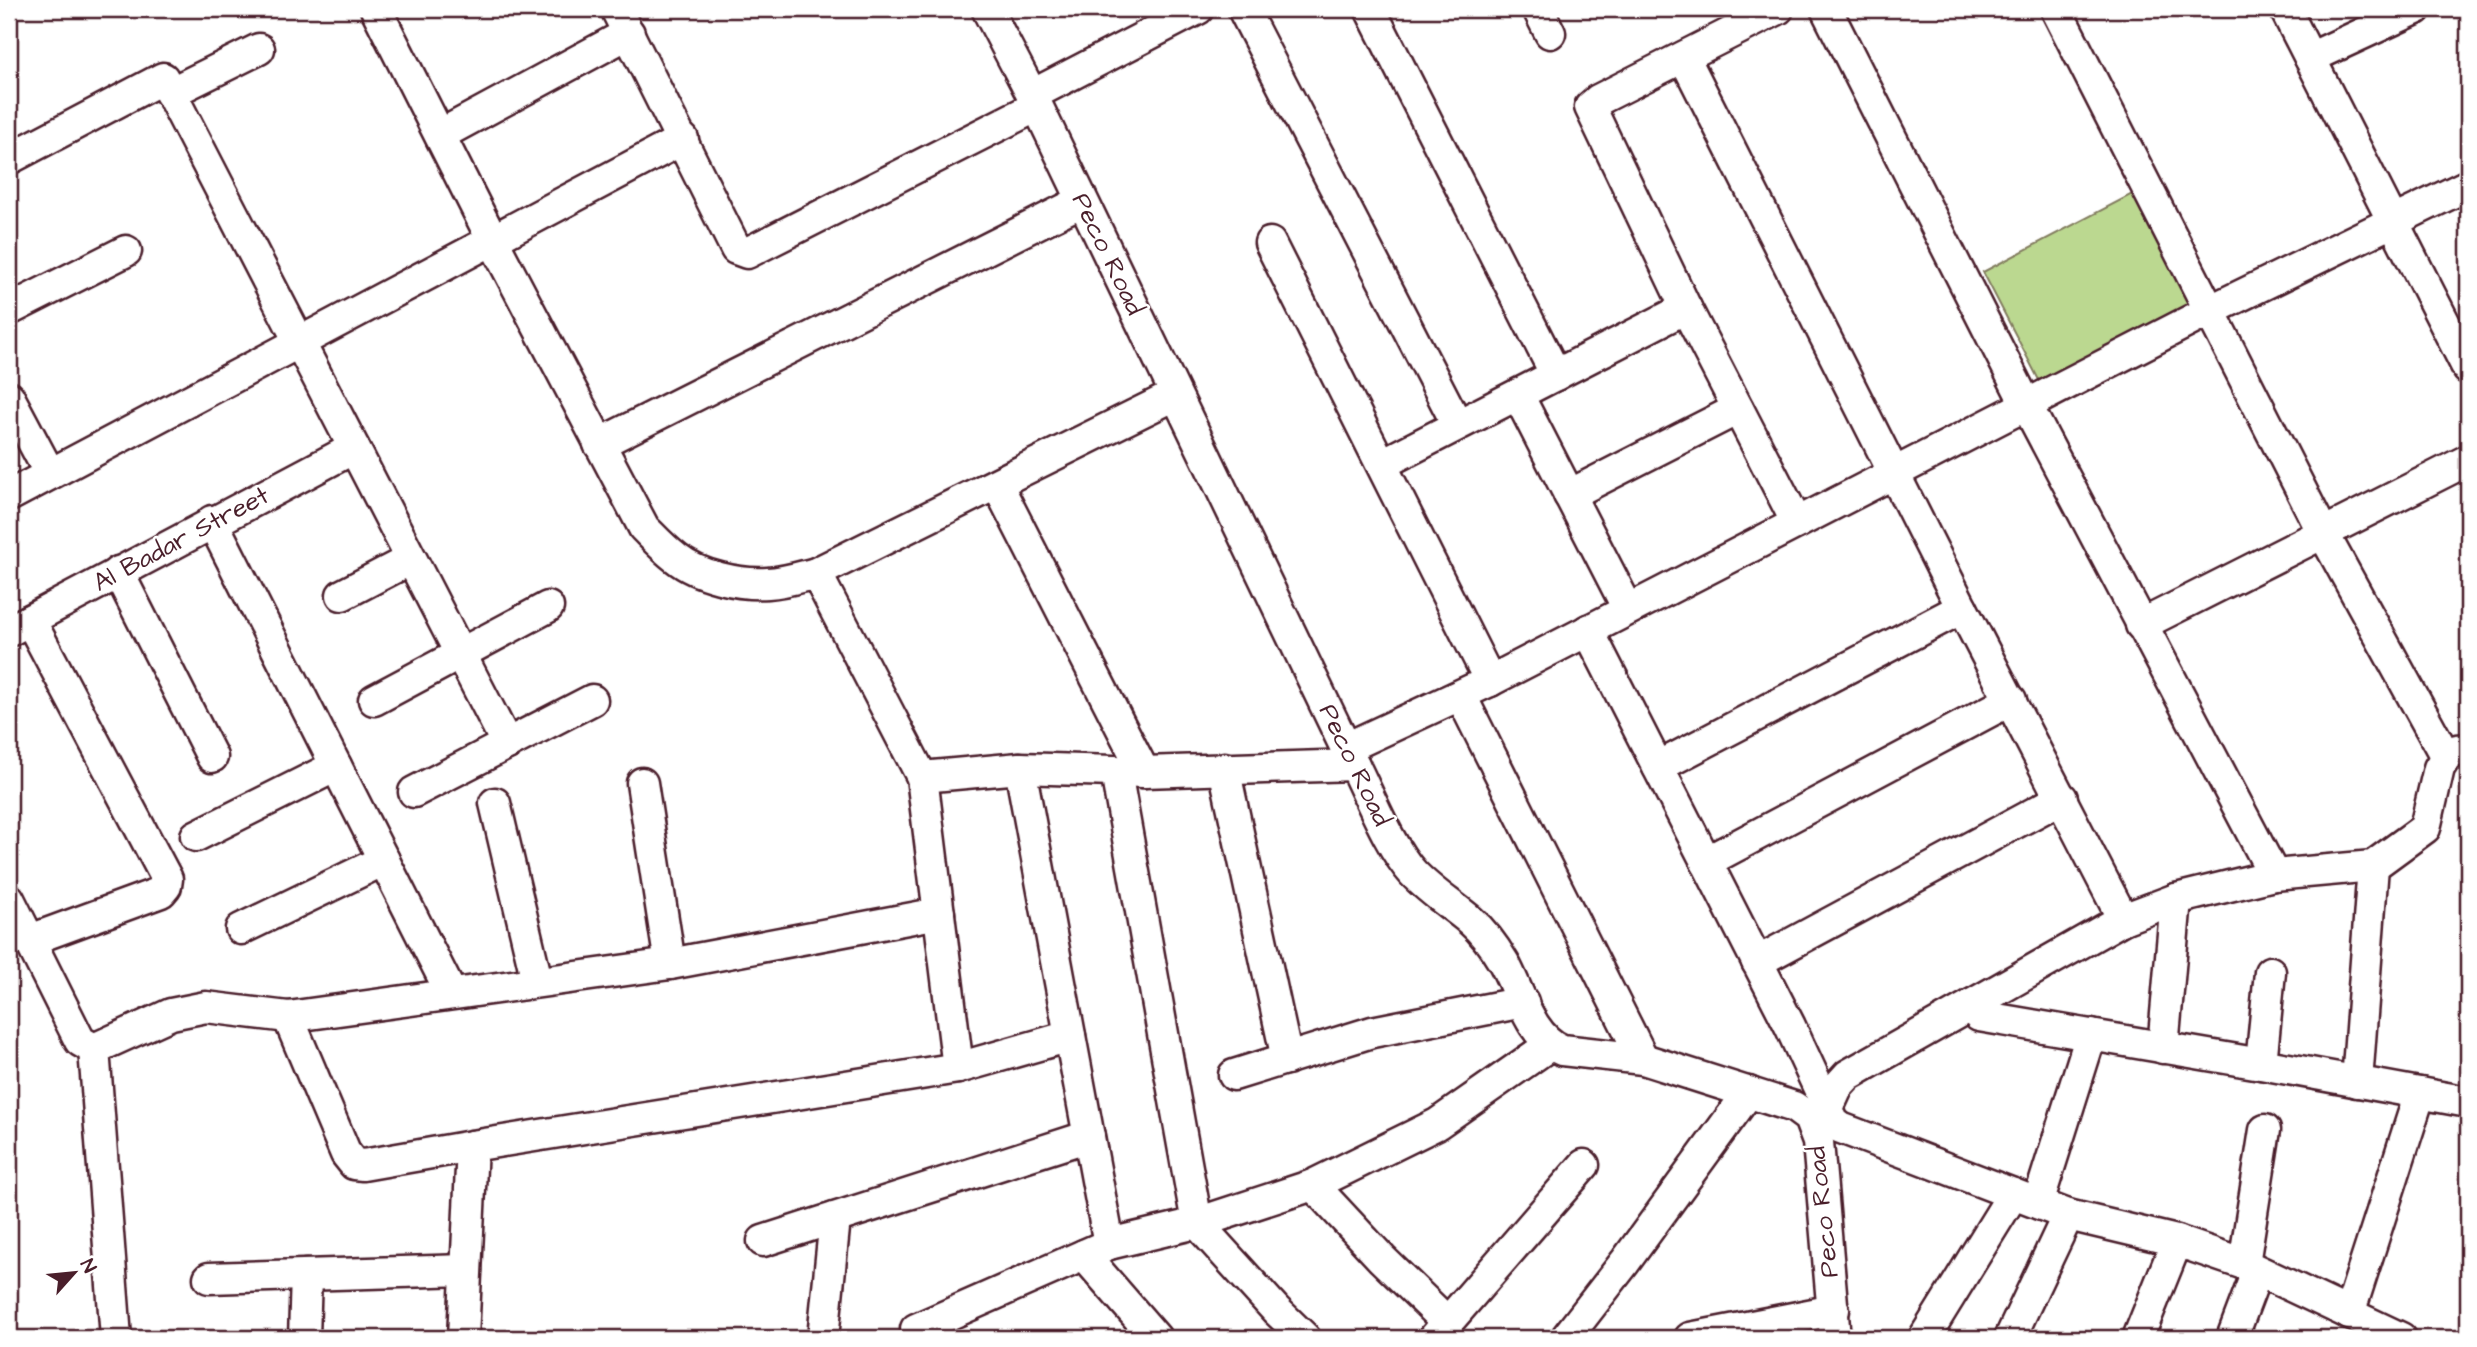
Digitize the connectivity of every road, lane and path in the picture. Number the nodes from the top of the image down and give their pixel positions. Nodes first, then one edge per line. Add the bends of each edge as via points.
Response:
1 (376, 9) edge
2 (988, 9) edge
3 (1198, 9) edge
4 (1243, 9) edge
5 (1370, 9) edge
6 (1778, 9) edge
7 (1826, 9) edge
8 (2056, 9) edge
9 (2285, 9) edge
10 (2416, 9) edge
11 (622, 21) edge
12 (259, 49) dead end
13 (1684, 57) junction
14 (2310, 58) junction
15 (170, 93) junction
16 (1034, 100) junction
17 (440, 135) junction
18 (683, 139) junction
19 (9, 159) edge
20 (2468, 185) edge
21 (1082, 201) junction
22 (2393, 220) junction
23 (493, 241) junction
24 (1270, 243) dead end
25 (126, 251) dead end
26 (1686, 308) junction
27 (9, 310) edge
28 (2209, 310) junction
29 (300, 342) junction
30 (2465, 356) edge
31 (1556, 375) junction
32 (1175, 395) junction
33 (1518, 395) junction
34 (9, 397) edge
35 (2026, 404) junction
36 (1738, 409) junction
37 (1457, 424) junction
38 (599, 444) junction
39 (354, 448) junction
40 (2468, 460) edge
41 (1382, 464) junction
42 (1894, 471) junction
43 (50, 474) junction
44 (997, 484) junction
45 (1569, 495) junction
46 (9, 496) edge
47 (212, 521) junction
48 (1797, 523) junction
49 (2322, 531) junction
50 (411, 559) junction
51 (118, 572) junction
52 (816, 573) junction
53 (342, 595) dead end
54 (548, 607) dead end
55 (1962, 608) junction
56 (1628, 609) junction
57 (19, 625) edge
58 (2141, 625) junction
59 (1588, 630) junction
60 (461, 655) junction
61 (1490, 681) junction
62 (1461, 696) junction
63 (374, 700) dead end
64 (592, 700) dead end
65 (2011, 700) junction
66 (507, 744) junction
67 (2457, 753) edge
68 (1350, 756) junction
69 (212, 757) dead end
70 (336, 766) junction
71 (1658, 767) junction
72 (1020, 768) junction
73 (1224, 768) junction
74 (1130, 772) junction
75 (922, 777) junction
76 (642, 783) dead end
77 (414, 792) dead end
78 (2062, 798) junction
79 (495, 803) dead end
80 (196, 836) dead end
81 (384, 860) junction
82 (1706, 862) junction
83 (2373, 866) junction
84 (2274, 875) junction
85 (9, 899) edge
86 (2176, 899) junction
87 (939, 913) junction
88 (2123, 919) junction
89 (241, 929) dead end
90 (30, 940) junction
91 (1757, 962) junction
92 (670, 964) junction
93 (2270, 972) dead end
94 (537, 981) junction
95 (451, 993) junction
96 (1523, 1002) junction
97 (1973, 1004) junction
98 (288, 1017) junction
99 (2091, 1035) junction
100 (1070, 1036) junction
101 (1550, 1045) junction
102 (2163, 1048) junction
103 (94, 1049) junction
104 (1287, 1059) junction
105 (1643, 1059) junction
106 (2261, 1064) junction
107 (958, 1068) junction
108 (1234, 1075) dead end
109 (2357, 1082) junction
110 (1749, 1092) junction
111 (2420, 1093) junction
112 (2468, 1102) edge
113 (1819, 1113) junction
114 (2265, 1130) dead end
115 (1089, 1136) junction
116 (472, 1146) junction
117 (1584, 1165) dead end
118 (1313, 1185) junction
119 (2025, 1198) junction
120 (2068, 1215) junction
121 (835, 1218) junction
122 (1197, 1223) junction
123 (763, 1241) dead end
124 (2177, 1241) junction
125 (1096, 1250) junction
126 (2250, 1268) junction
127 (466, 1270) junction
128 (306, 1275) junction
129 (209, 1278) dead end
130 (2349, 1314) junction
131 (1835, 1324) edge
132 (916, 1329) dead end
133 (1440, 1330) edge
134 (116, 1338) edge
135 (304, 1338) edge
136 (463, 1338) edge
137 (824, 1338) edge
138 (1156, 1338) edge
139 (1305, 1338) edge
140 (1566, 1338) edge
141 (1690, 1338) edge
142 (1924, 1338) edge
143 (2010, 1338) edge
144 (2138, 1338) edge
145 (2232, 1338) edge
146 (2401, 1338) edge

1 - 17 street
2 - 16 street, Peco Road
3 - 16 street
4 - 37 street
5 - 31 street
6 - 13 street
7 - 35 street
8 - 28 street
9 - 14 street
10 - 14 street
11 - 17 street
11 - 18 street
12 - 15 street
13 - 26 street via 1590,107
13 - 42 street
14 - 22 street
15 - 19 street via 163,78
15 - 29 street
16 - 18 street via 747,253 736,248
16 - 21 street, Peco Road
17 - 23 street
18 - 23 street
20 - 22 street
21 - 32 street, Peco Road
21 - 38 street
22 - 28 street
22 - 30 street
23 - 29 street
23 - 38 street
24 - 41 street
25 - 27 street
26 - 31 street
26 - 36 street
28 - 35 street
28 - 49 street
29 - 39 street
29 - 43 street
31 - 33 street
32 - 44 street
32 - 68 street, Peco Road
33 - 37 street
33 - 45 street
34 - 43 street
35 - 42 street
35 - 58 street
36 - 45 street
36 - 48 street
37 - 41 street
38 - 52 street via 644,528 691,568 765,584
39 - 47 street, Al Badar Street
39 - 50 street
40 - 49 street
41 - 61 street
42 - 48 street
42 - 55 street
43 - 46 street
44 - 52 street
44 - 74 street
45 - 56 street
47 - 51 street, Al Badar Street
47 - 70 street
48 - 56 street
49 - 58 street
49 - 67 street
50 - 53 street
50 - 60 street
51 - 57 street, Al Badar Street
51 - 69 street
52 - 75 street
54 - 60 street
55 - 65 street
55 - 71 street
56 - 59 street
57 - 90 street via 167,879 161,892
58 - 84 street
59 - 61 street
59 - 71 street
60 - 63 street
60 - 66 street
61 - 62 street
62 - 68 street
62 - 105 street
64 - 66 street
65 - 78 street
65 - 82 street
66 - 77 street
67 - 83 street via 2439,768 2425,828
68 - 73 street
68 - 96 street, Peco Road via 1411,870 1490,940
70 - 80 street
70 - 81 street
71 - 82 street
72 - 74 street
72 - 75 street
72 - 100 street
73 - 74 street
73 - 104 street
74 - 122 street
75 - 87 street
76 - 92 street
78 - 88 street
78 - 91 street
79 - 94 street
81 - 89 street
81 - 95 street
82 - 91 street
83 - 84 street
83 - 109 street
84 - 86 street
85 - 90 street
86 - 88 street
86 - 102 street
87 - 92 street
87 - 107 street
88 - 97 street
90 - 103 street via 80,1041
91 - 113 street
92 - 94 street
93 - 106 street
94 - 95 street
95 - 98 street
96 - 101 street, Peco Road
96 - 104 street via 1372,1032
97 - 99 street via 1979,1016
97 - 113 street via 1848,1075
98 - 103 street via 206,1007 171,1014
98 - 116 street via 354,1164
99 - 102 street
99 - 119 street
100 - 107 street
100 - 115 street
101 - 105 street, Peco Road
101 - 118 street via 1437,1124
102 - 106 street
103 - 134 street
104 - 108 street
105 - 110 street, Peco Road
106 - 109 street
107 - 116 street
109 - 111 street
110 - 113 street, Peco Road
110 - 140 street
111 - 112 street
111 - 130 street
113 - 119 street via 1841,1128
113 - 131 street, Peco Road
114 - 126 street
115 - 121 street
115 - 125 street
116 - 127 street
117 - 133 street
118 - 122 street
118 - 133 street
119 - 120 street
119 - 142 street
120 - 124 street
120 - 143 street
121 - 123 street
121 - 137 street
122 - 125 street
122 - 139 street
124 - 126 street
124 - 144 street
125 - 132 street
125 - 138 street
126 - 130 street
126 - 145 street
127 - 128 street
127 - 136 street
128 - 129 street
128 - 135 street
130 - 146 street
131 - 141 street

